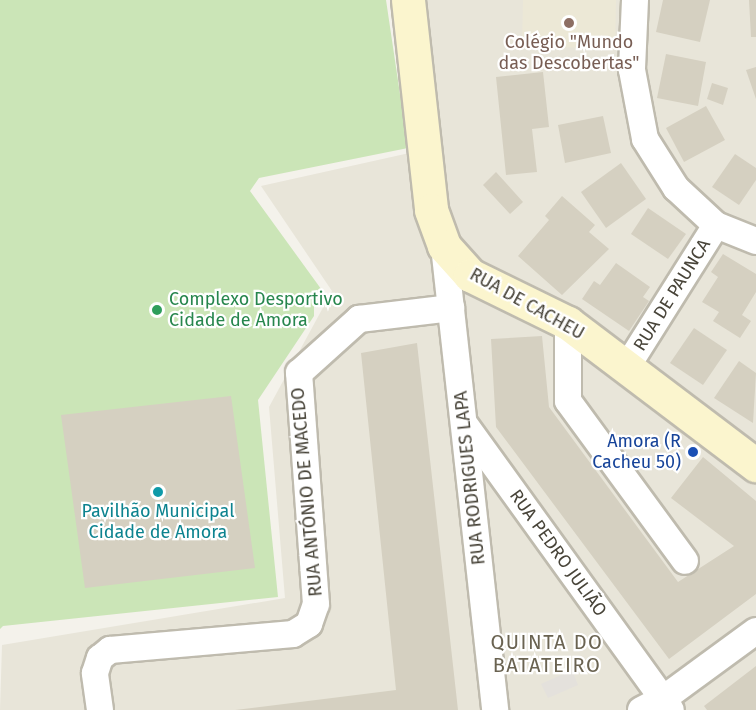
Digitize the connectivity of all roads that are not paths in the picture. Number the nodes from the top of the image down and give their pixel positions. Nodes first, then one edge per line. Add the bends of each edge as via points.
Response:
1 (408, 0) edge
2 (635, 0) edge
3 (716, 225) junction
4 (756, 241) edge
5 (444, 246) junction
6 (451, 308) junction
7 (568, 323) junction
8 (628, 365) junction
9 (465, 424) junction
10 (756, 465) edge
11 (684, 561) dead end
12 (756, 631) edge
13 (659, 706) edge
14 (100, 710) edge
15 (495, 710) edge

1 - 5 main road, RUA DE CACHEU via 431,210
2 - 3 street via 632,70 645,139 676,188
3 - 4 street
3 - 8 street, RUA DE PAUNCA
5 - 6 street, RUA RODRIGUES LAPA
5 - 7 main road, RUA DE CACHEU via 470,275
6 - 9 street, RUA RODRIGUES LAPA
6 - 14 street, RUA ANTÓNIO DE MACEDO via 359,319 299,373 316,604 309,624 293,634 104,652 95,673
7 - 8 main road, RUA DE CACHEU
7 - 11 street via 567,401
8 - 10 main road, RUA DE CACHEU
9 - 13 street, RUA PEDRO JULIÃO
9 - 15 street, RUA RODRIGUES LAPA
12 - 13 street

